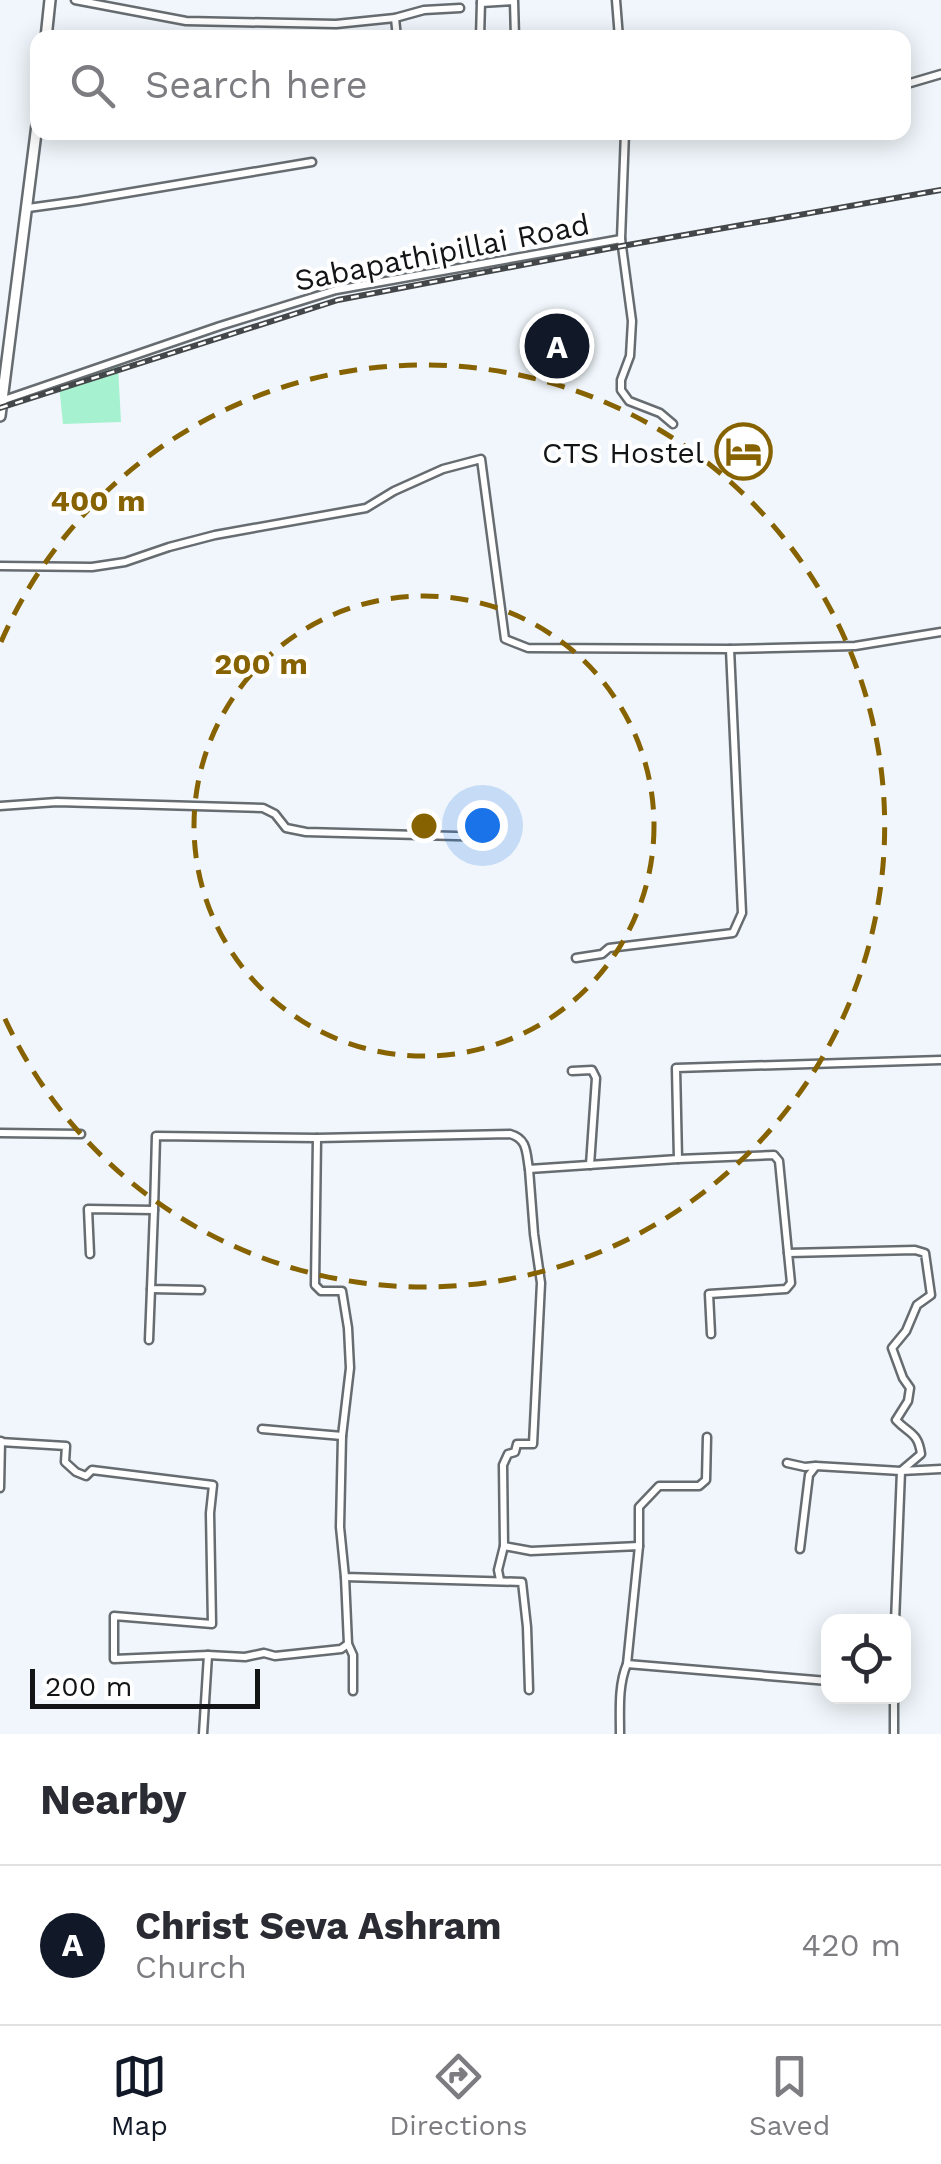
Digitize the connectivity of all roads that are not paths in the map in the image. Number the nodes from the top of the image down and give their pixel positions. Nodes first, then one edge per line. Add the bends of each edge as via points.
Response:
1 (50, 0) edge
2 (75, 0) edge
3 (616, 0) edge
4 (481, 1) edge
5 (460, 8) dead end
6 (395, 18) junction
7 (47, 30) edge
8 (396, 30) edge
9 (480, 30) edge
10 (515, 30) edge
11 (619, 30) edge
12 (941, 74) edge
13 (911, 83) edge
14 (35, 140) edge
15 (625, 140) edge
16 (312, 162) dead end
17 (28, 208) junction
18 (621, 239) junction
19 (1, 401) edge
20 (0, 416) edge
21 (673, 424) dead end
22 (0, 566) edge
23 (941, 632) edge
24 (730, 649) junction
25 (0, 806) edge
26 (493, 837) dead end
27 (576, 958) dead end
28 (941, 1060) edge
29 (572, 1071) dead end
30 (0, 1133) edge
31 (81, 1134) dead end
32 (317, 1138) junction
33 (678, 1160) junction
34 (590, 1165) junction
35 (529, 1169) junction
36 (154, 1210) junction
37 (788, 1253) junction
38 (90, 1254) dead end
39 (152, 1288) junction
40 (201, 1290) dead end
41 (711, 1334) dead end
42 (149, 1340) dead end
43 (262, 1429) dead end
44 (342, 1436) junction
45 (706, 1437) dead end
46 (1, 1442) edge
47 (787, 1463) dead end
48 (816, 1466) junction
49 (941, 1469) edge
50 (901, 1471) junction
51 (0, 1488) edge
52 (504, 1546) junction
53 (639, 1546) junction
54 (800, 1549) dead end
55 (344, 1576) junction
56 (500, 1580) junction
57 (895, 1614) edge
58 (348, 1644) junction
59 (208, 1655) junction
60 (627, 1664) junction
61 (821, 1679) edge
62 (530, 1690) dead end
63 (354, 1691) dead end
64 (894, 1704) edge
65 (203, 1734) edge
66 (620, 1734) edge
67 (894, 1734) edge

1 - 7 main road
2 - 6 street via 186,21 336,24
3 - 11 street
4 - 9 street
4 - 10 street via 514,1
5 - 6 street
6 - 8 street
12 - 13 street
14 - 17 main road
15 - 18 street, Sabapathipillai Road
16 - 17 street
17 - 19 main road
18 - 19 street, Sabapathipillai Road via 336,290
18 - 21 street via 632,321 622,390 628,401
19 - 20 main road
22 - 24 street via 126,562 215,535 366,508 443,469 481,459 505,639 528,648
23 - 24 street via 854,646
24 - 27 street via 742,913 732,933
25 - 26 street via 263,808 286,828 306,832
28 - 33 street via 676,1068
29 - 34 street via 592,1070 596,1078
30 - 31 street
32 - 35 street via 510,1134 524,1142
32 - 36 street via 156,1136
32 - 44 street via 315,1285 342,1292 348,1328
33 - 34 street
33 - 37 street via 774,1155
34 - 35 street
35 - 52 street via 540,1283 534,1425 532,1444 516,1444 503,1465
36 - 38 street via 88,1209
36 - 39 street
37 - 41 street via 786,1289 708,1294
37 - 50 street via 925,1253 931,1295 917,1305 892,1348 910,1388 896,1420 914,1434 921,1454
39 - 40 street
39 - 42 street
43 - 44 street
44 - 55 street
45 - 53 street via 706,1480 700,1486 659,1486 639,1507
46 - 51 street
46 - 59 street via 66,1446 65,1462 86,1476 92,1470 213,1485 212,1624 114,1616 114,1659
47 - 48 street
48 - 50 street
48 - 54 street via 809,1475
49 - 50 street
50 - 57 street
52 - 53 street
52 - 56 street
53 - 60 street
55 - 56 street
55 - 58 street
56 - 62 street via 522,1582
58 - 59 street via 274,1656
58 - 63 street
59 - 65 street
60 - 61 street
60 - 66 street
64 - 67 street

